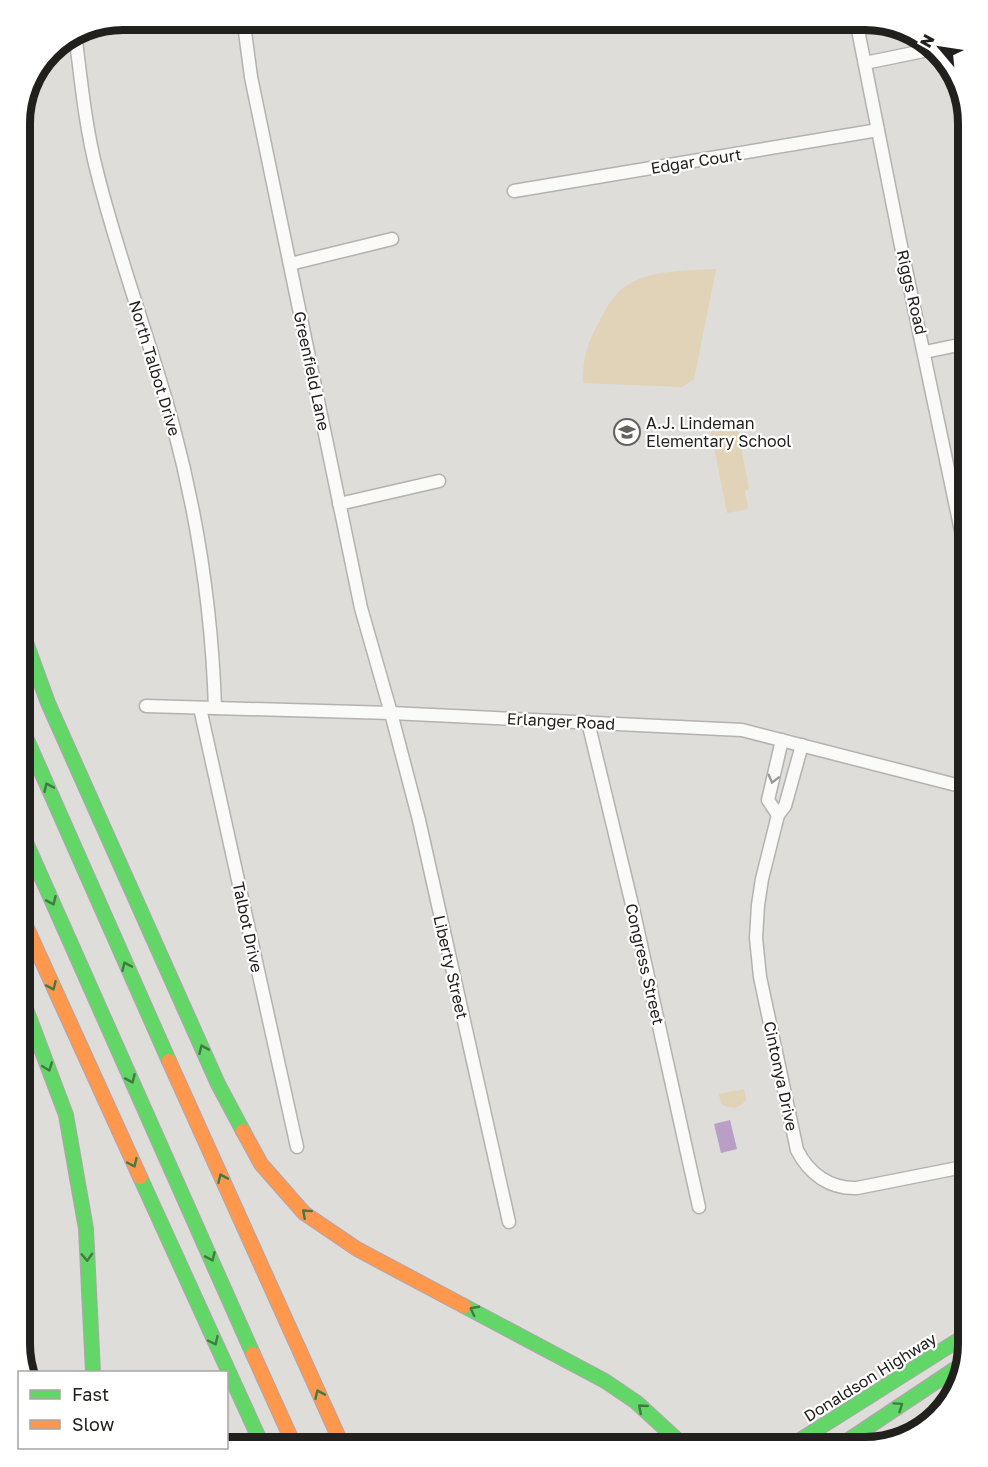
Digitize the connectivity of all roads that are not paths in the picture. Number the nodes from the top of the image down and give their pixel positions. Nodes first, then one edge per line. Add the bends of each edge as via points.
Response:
1 (245, 30) edge
2 (858, 30) edge
3 (76, 42) edge
4 (910, 54) edge
5 (865, 63) junction
6 (878, 130) junction
7 (514, 191) dead end
8 (392, 239) dead end
9 (290, 264) junction
10 (958, 345) edge
11 (925, 352) junction
12 (440, 481) dead end
13 (339, 504) junction
14 (958, 511) edge
15 (30, 654) edge
16 (146, 706) dead end
17 (200, 708) junction
18 (215, 708) junction
19 (391, 713) junction
20 (588, 722) junction
21 (782, 740) junction
22 (802, 745) junction
23 (30, 747) edge
24 (958, 785) edge
25 (778, 815) junction
26 (30, 851) edge
27 (30, 935) edge
28 (30, 1020) edge
29 (297, 1147) dead end
30 (958, 1168) edge
31 (699, 1207) dead end
32 (508, 1222) dead end
33 (958, 1341) edge
34 (955, 1369) edge
35 (93, 1371) edge
36 (258, 1437) edge
37 (292, 1437) edge
38 (338, 1437) edge
39 (673, 1437) edge
40 (806, 1437) edge
41 (854, 1437) edge

1 - 9 street, Greenfield Lane via 251,77
2 - 5 street, Riggs Road
3 - 18 street, North Talbot Drive via 97,172 173,426 197,529 209,612
4 - 5 street
5 - 6 street, Riggs Road
6 - 7 street, Edgar Court
6 - 11 street, Riggs Road
8 - 9 street
9 - 13 street, Greenfield Lane
10 - 11 street
11 - 14 street, Riggs Road
12 - 13 street
13 - 19 street, Greenfield Lane via 361,608
39 -> 15 main road via 636,1402 605,1382 327,1230 304,1213 261,1164 204,1051 48,703
16 - 17 street, Erlanger Road
17 - 18 street, Erlanger Road
17 - 29 street, Talbot Drive
18 - 19 street, Erlanger Road
19 - 20 street, Erlanger Road
19 - 32 street, Liberty Street
20 - 21 street, Erlanger Road via 742,730
20 - 31 street, Congress Street
21 - 22 street, Erlanger Road
21 -> 25 street, Cintonya Drive via 768,800
22 - 24 street, Erlanger Road
22 - 25 street, Cintonya Drive via 785,806
38 -> 23 main road
25 - 30 street, Cintonya Drive via 758,905 757,954 786,1102 803,1163 819,1177 848,1189
26 -> 37 main road
27 -> 36 main road
28 -> 35 main road via 66,1115 86,1229
33 - 40 main road, Donaldson Highway
41 -> 34 main road

